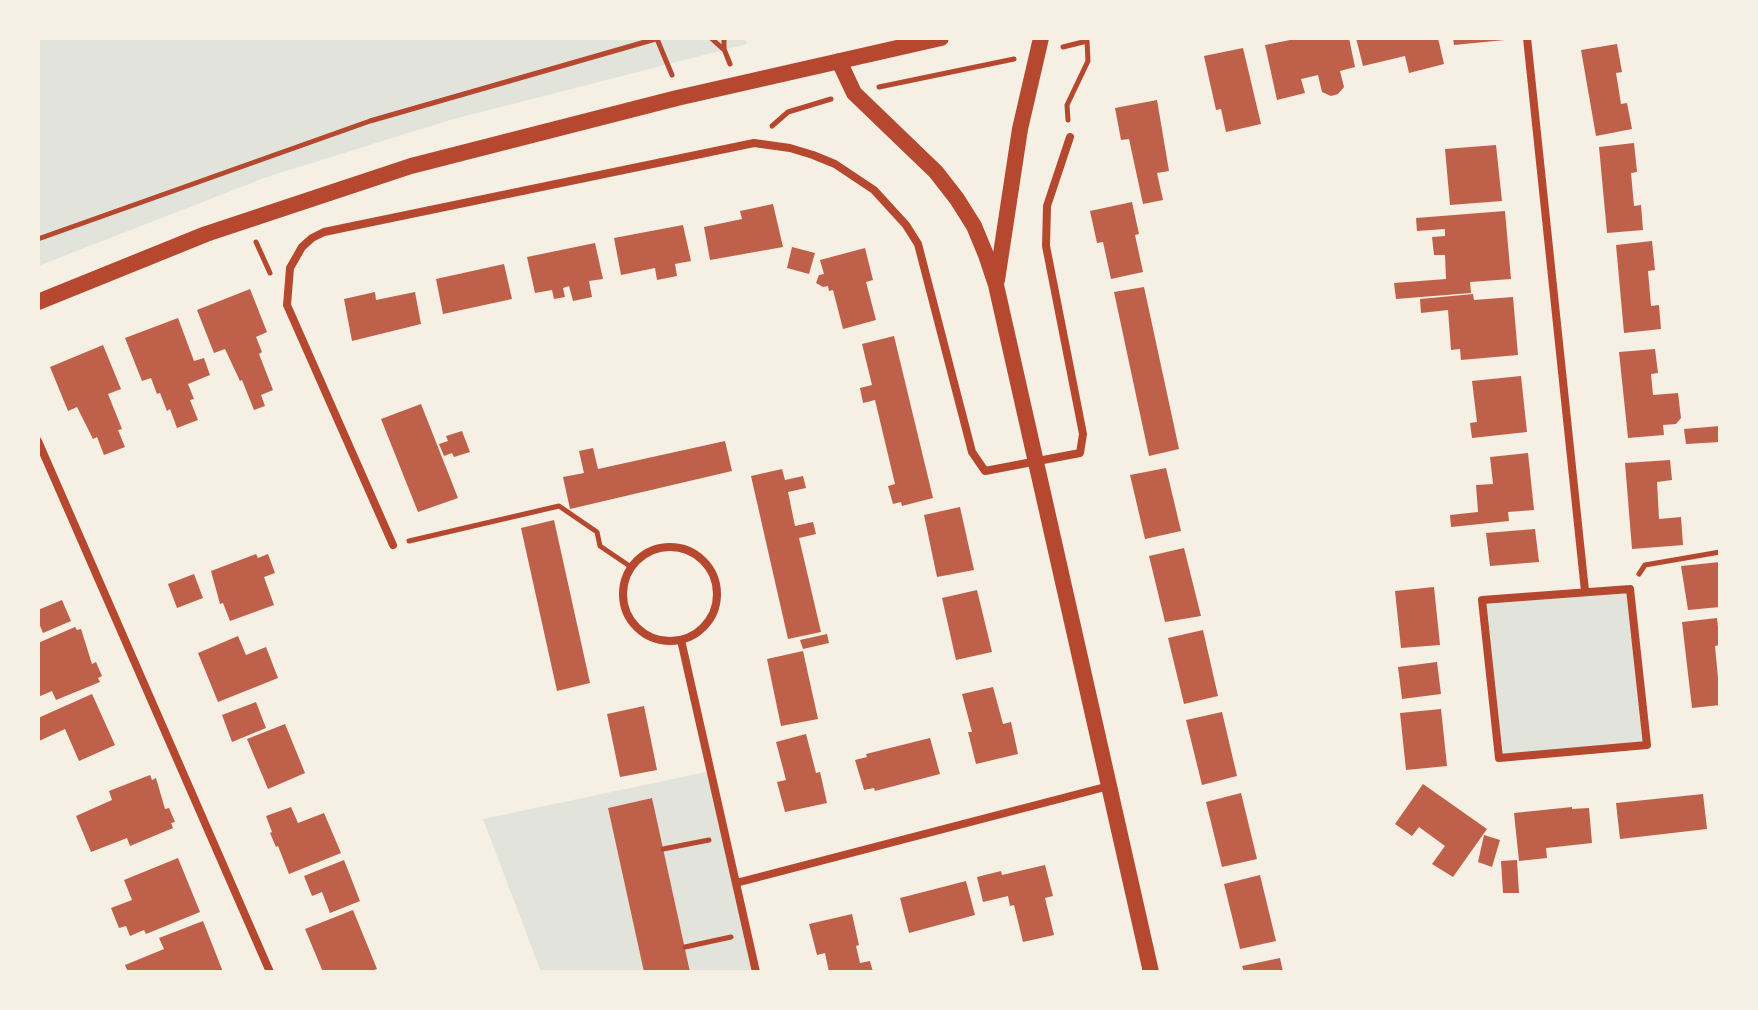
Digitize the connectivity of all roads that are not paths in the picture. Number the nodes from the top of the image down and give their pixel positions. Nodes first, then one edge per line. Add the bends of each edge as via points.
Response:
1 (941, 38) edge
2 (1527, 38) edge
3 (1040, 46) edge
4 (839, 61) junction
5 (1070, 137) road end
6 (996, 285) junction
7 (38, 302) edge
8 (38, 441) edge
9 (1034, 462) junction
10 (393, 545) road end
11 (1585, 591) junction
12 (681, 640) junction
13 (1109, 786) junction
14 (736, 883) junction
15 (270, 972) edge
16 (756, 972) edge
17 (1151, 972) edge

1 - 4 main road
2 - 11 street
3 - 6 main road via 1020,129
4 - 6 main road via 854,93 957,199 974,226
4 - 7 main road via 411,166 247,219
5 - 9 street via 1047,206 1046,246 1083,434 1080,453
6 - 9 main road
8 - 15 street
9 - 10 street via 985,471 972,452 918,244 891,207 835,164 790,148 754,143 312,238 295,257 287,305
9 - 13 main road
11 - 11 street via 1630,589 1647,745 1499,758 1482,600
12 - 12 street via 653,639 624,609 624,580 652,550 692,551 704,560 717,585 718,600 706,626
12 - 14 street
13 - 14 street
13 - 17 main road
14 - 16 street

